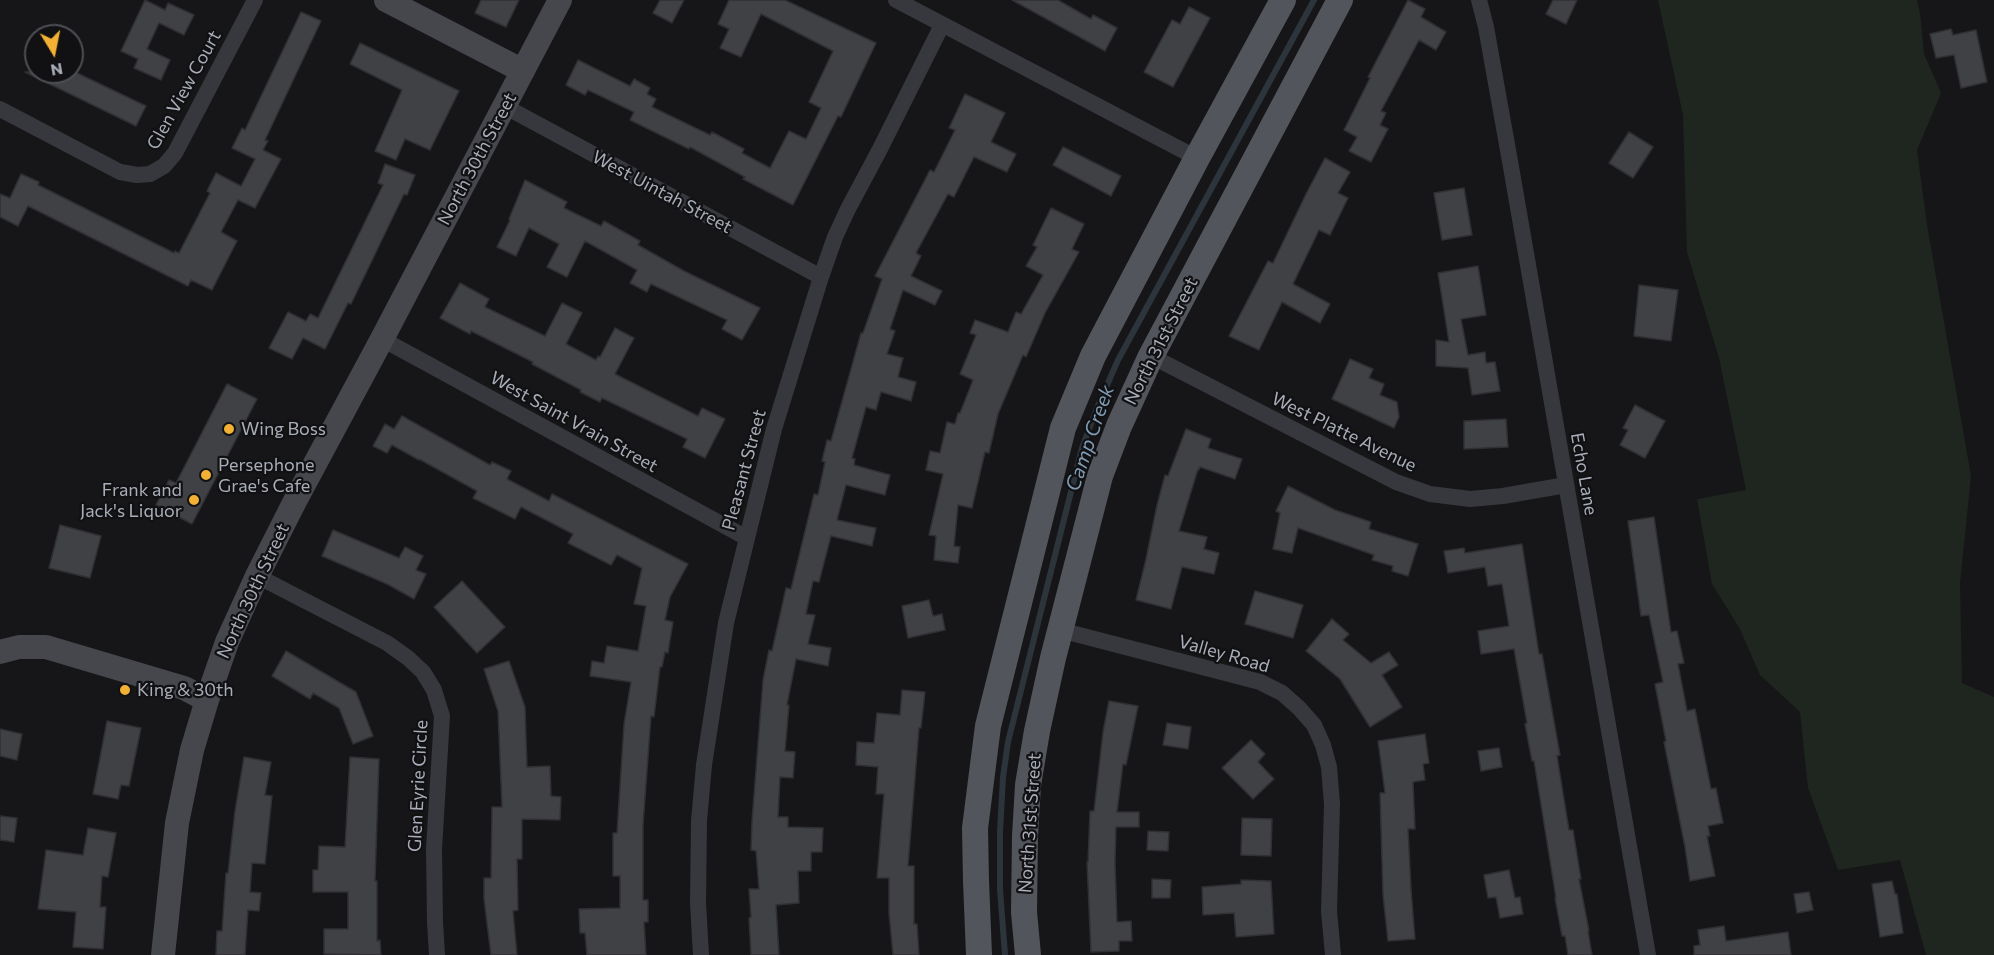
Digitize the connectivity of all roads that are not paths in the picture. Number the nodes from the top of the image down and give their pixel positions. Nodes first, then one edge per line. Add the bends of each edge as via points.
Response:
1 (255, 0) edge
2 (386, 0) edge
3 (560, 0) edge
4 (896, 0) edge
5 (1283, 0) edge
6 (1340, 0) edge
7 (1479, 0) edge
8 (942, 25) junction
9 (523, 71) junction
10 (504, 106) junction
11 (0, 109) edge
12 (1197, 158) junction
13 (821, 277) junction
14 (382, 339) junction
15 (1151, 356) junction
16 (1566, 485) junction
17 (747, 538) junction
18 (257, 576) junction
19 (1060, 630) junction
20 (0, 652) edge
21 (207, 700) junction
22 (163, 955) edge
23 (437, 955) edge
24 (701, 955) edge
25 (979, 955) edge
26 (1028, 955) edge
27 (1333, 955) edge
28 (1648, 955) edge

1 - 11 street, Glen View Court via 175,153 150,174 120,172
2 - 9 main road
3 - 9 main road, North 30th Street
4 - 8 street
5 - 12 main road
6 - 15 main road, North 31st Street
7 - 16 street, Echo Lane
8 - 12 street
8 - 13 street, Pleasant Street via 848,209
9 - 10 main road, North 30th Street
10 - 13 street, West Uintah Street
10 - 14 main road, North 30th Street
12 - 25 main road via 1093,357 1063,428 988,726 975,828
13 - 17 street, Pleasant Street via 774,429
14 - 17 street, West Saint Vrain Street
14 - 18 main road, North 30th Street
15 - 16 street, West Platte Avenue via 1396,482 1430,494 1470,499
15 - 19 main road, North 31st Street via 1100,476
16 - 28 street, Echo Lane
17 - 24 street, Pleasant Street via 726,622 704,765 699,832
18 - 21 main road, North 30th Street via 227,642
18 - 23 street, Glen Eyrie Circle via 387,643 423,672 434,690 442,716 434,849
19 - 26 main road, North 31st Street via 1028,785 1024,912
19 - 27 street, Valley Road via 1260,682 1282,693 1314,725 1329,767 1329,911
20 - 21 main road via 46,647 184,687
21 - 22 main road, North 30th Street via 177,823

